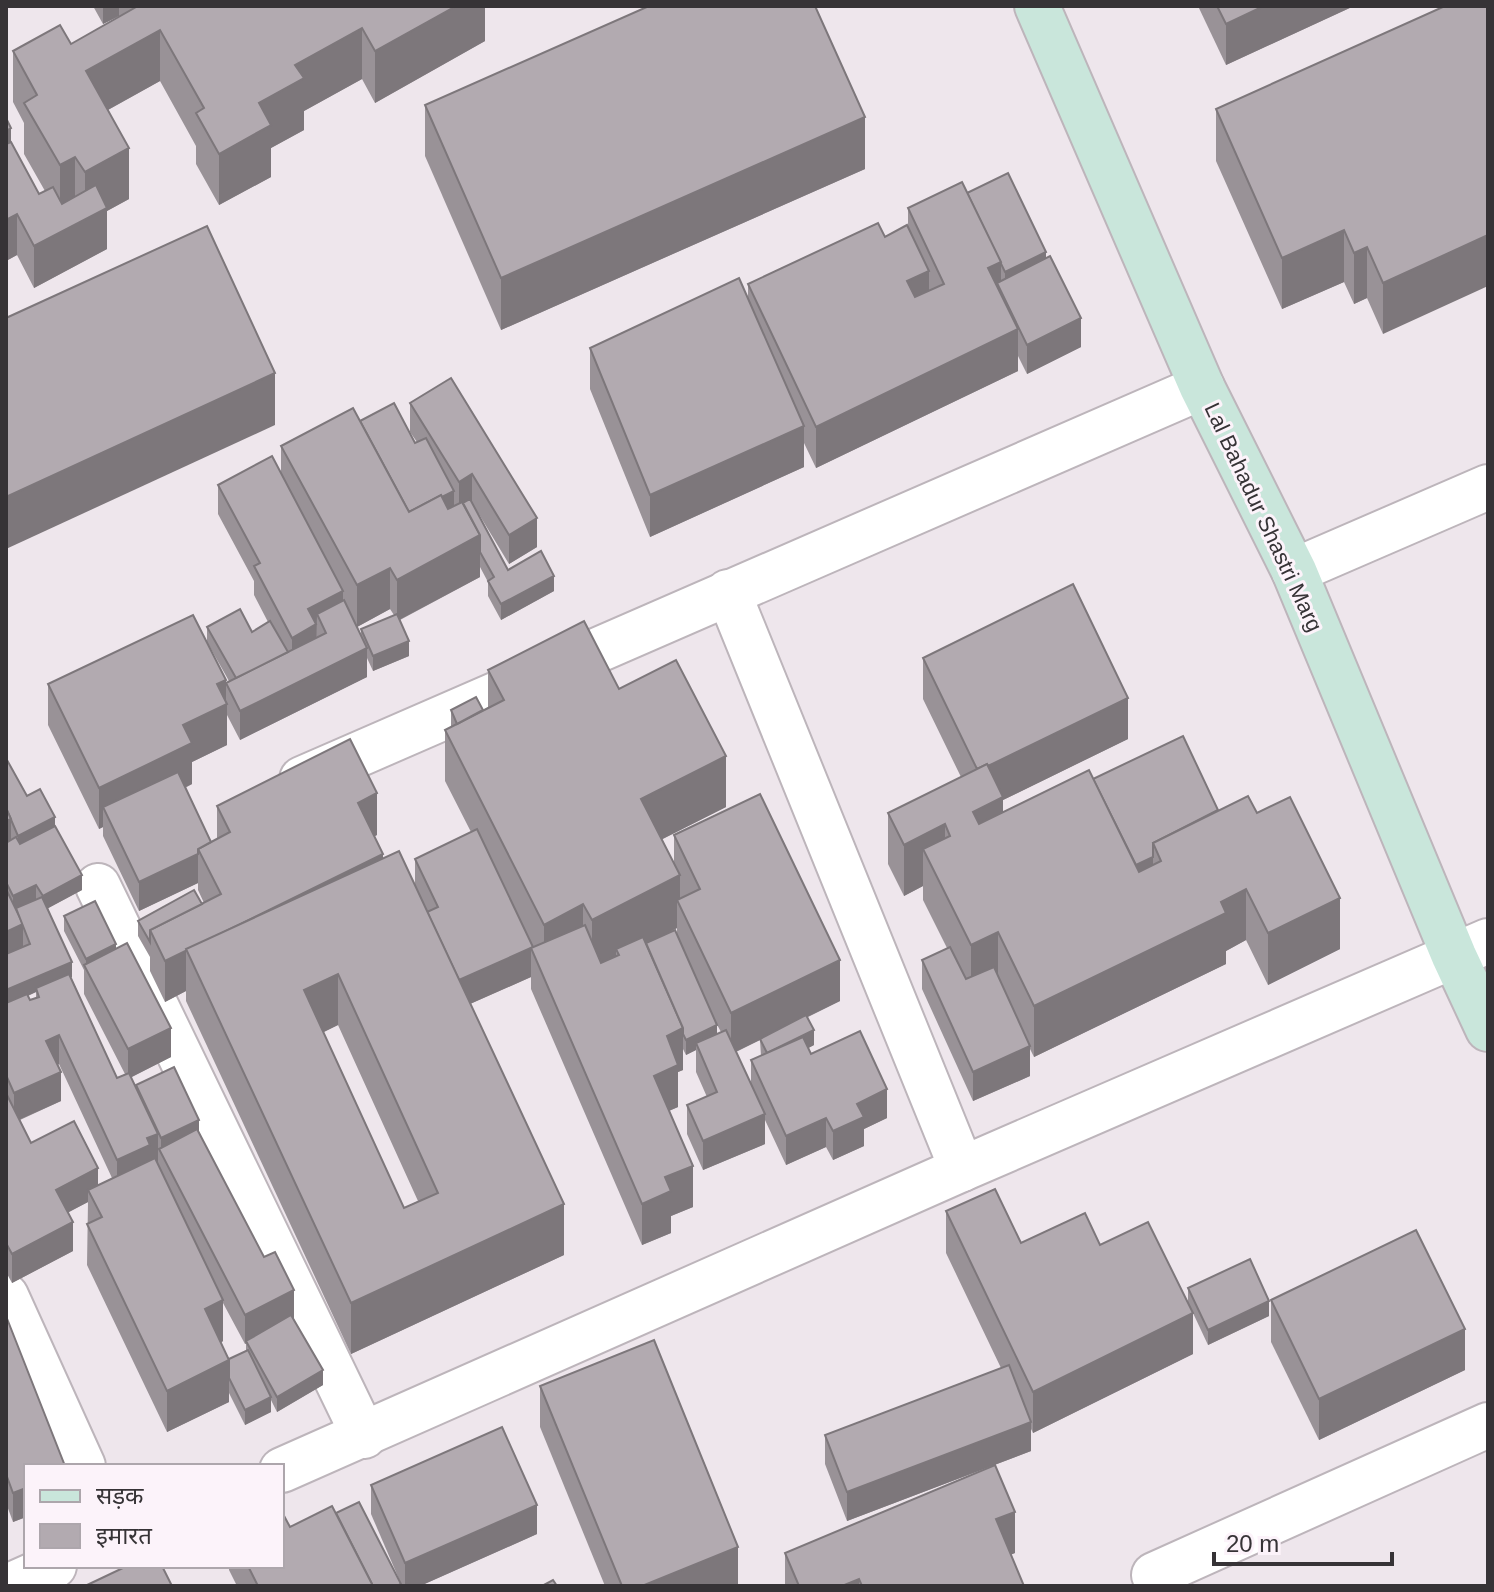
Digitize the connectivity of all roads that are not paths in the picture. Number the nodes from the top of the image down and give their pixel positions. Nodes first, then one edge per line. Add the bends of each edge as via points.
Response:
1 (1037, 6) edge
2 (1202, 387) junction
3 (1488, 487) edge
4 (1294, 571) junction
5 (728, 592) junction
6 (270, 793) edge
7 (98, 886) dead end
8 (1471, 948) edge
9 (1488, 1029) edge
10 (962, 1169) junction
11 (6, 1296) edge
12 (1488, 1425) edge
13 (364, 1436) junction
14 (82, 1464) edge
15 (284, 1469) edge
16 (50, 1568) edge
17 (1154, 1575) dead end
18 (9, 1586) edge

1 - 2 street, Lal Bahadur Shastri Marg
2 - 4 street, Lal Bahadur Shastri Marg
2 - 5 street
3 - 4 street
4 - 8 street, Lal Bahadur Shastri Marg
5 - 6 street
5 - 10 street
7 - 13 street
8 - 9 street, Lal Bahadur Shastri Marg
8 - 10 street
10 - 13 street
11 - 14 street
12 - 17 street
13 - 15 street
16 - 18 street

